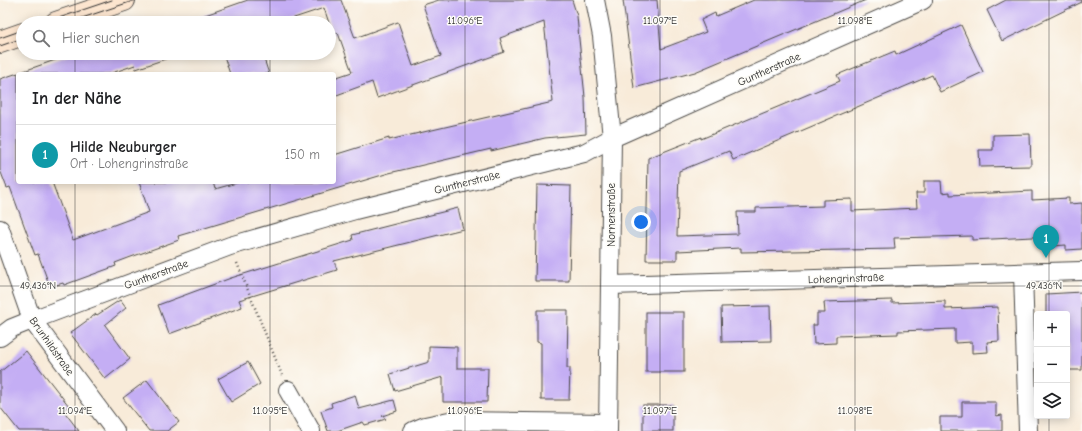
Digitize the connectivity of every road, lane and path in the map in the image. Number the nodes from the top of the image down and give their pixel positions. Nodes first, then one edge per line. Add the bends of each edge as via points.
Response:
1 (124, 0) edge
2 (595, 0) edge
3 (922, 0) edge
4 (77, 16) edge
5 (16, 36) edge
6 (0, 42) edge
7 (612, 138) junction
8 (0, 229) edge
9 (230, 246) junction
10 (1082, 271) edge
11 (1023, 272) junction
12 (611, 285) junction
13 (32, 320) junction
14 (0, 337) edge
15 (288, 390) joint
16 (608, 427) edge
17 (115, 431) edge
18 (311, 431) edge
19 (413, 431) edge
20 (1028, 431) edge

1 - 4 main road
2 - 7 street, Nornenstraße via 602,36
3 - 7 street, Guntherstraße
5 - 6 main road
7 - 9 street, Guntherstraße via 584,153 355,210
7 - 12 street, Nornenstraße
8 - 13 street, Brunhildstraße
9 - 13 street, Guntherstraße
9 - 15 path
10 - 11 street, Lohengrinstraße
11 - 12 street, Lohengrinstraße
11 - 20 street
12 - 16 street, Nornenstraße
13 - 14 street, Guntherstraße via 12,328
13 - 17 street, Brunhildstraße
15 - 18 street
16 - 19 street via 449,421

